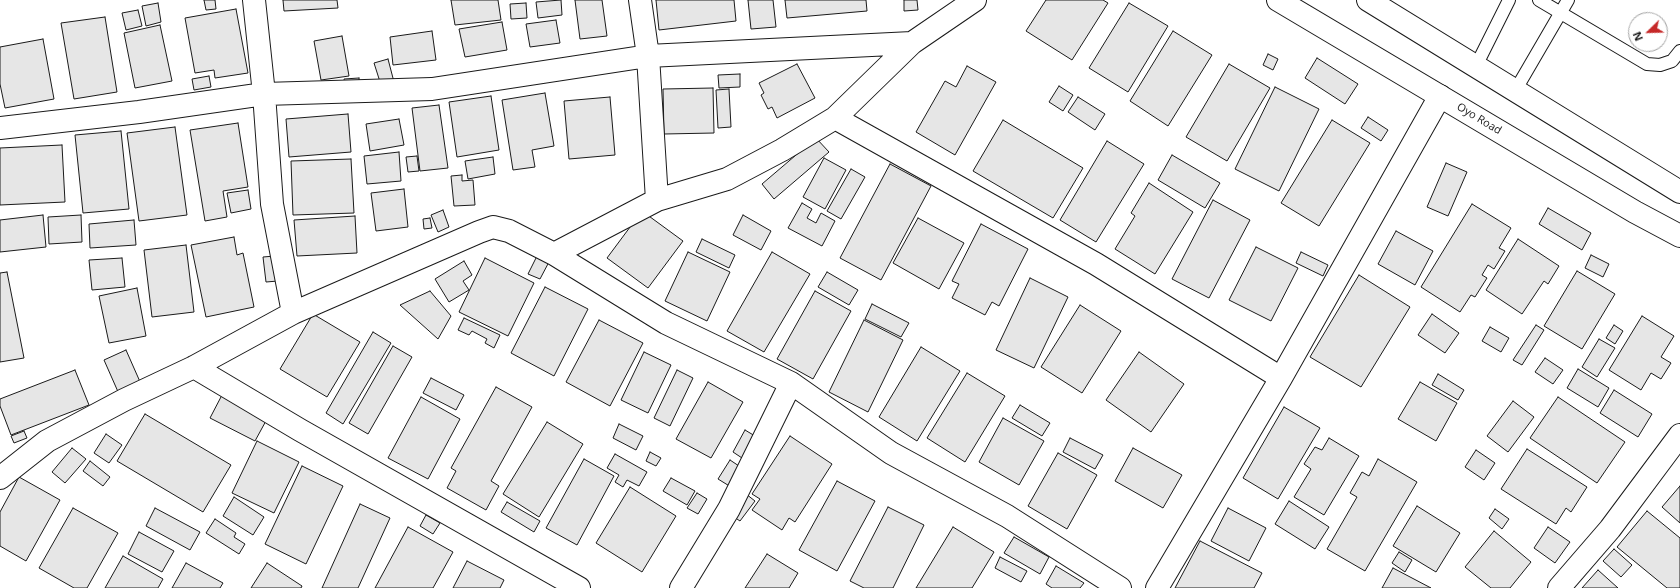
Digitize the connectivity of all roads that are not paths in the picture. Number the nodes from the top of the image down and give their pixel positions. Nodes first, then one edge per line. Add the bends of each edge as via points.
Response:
1 (254, 0) edge
2 (640, 0) edge
3 (975, 0) edge
4 (1278, 0) edge
5 (1368, 0) edge
6 (1509, 0) edge
7 (1539, 0) edge
8 (1568, 0) edge
9 (1560, 13) junction
10 (912, 43) junction
11 (1680, 51) edge
12 (648, 56) junction
13 (1476, 66) junction
14 (1516, 90) junction
15 (264, 94) junction
16 (1440, 96) junction
17 (835, 118) junction
18 (0, 128) edge
19 (1680, 192) edge
20 (657, 200) junction
21 (1680, 236) edge
22 (554, 254) junction
23 (293, 313) junction
24 (194, 367) junction
25 (1280, 378) junction
26 (791, 383) junction
27 (1680, 434) edge
28 (0, 478) edge
29 (579, 588) edge
30 (681, 588) edge
31 (1120, 588) edge
32 (1157, 588) edge
33 (1559, 588) edge

1 - 15 street
2 - 12 street
3 - 10 street
4 - 16 street, Oyo Road
5 - 13 street
6 - 13 lane
7 - 9 lane
8 - 9 lane
9 - 11 lane via 1647,64 1660,65 1672,61
9 - 14 lane
10 - 12 street
10 - 17 street
12 - 15 street via 432,89
12 - 20 street
13 - 14 street
14 - 19 street
15 - 18 street
15 - 23 street via 272,204
16 - 21 street, Oyo Road
16 - 25 street
17 - 20 street via 727,179
17 - 25 street via 1096,264
20 - 22 street
22 - 23 street via 509,231 493,227
22 - 26 street via 666,322
23 - 24 street
24 - 28 street via 47,441
24 - 29 street
25 - 32 street
26 - 30 street via 729,509
26 - 31 street via 891,453 1007,516
27 - 33 street via 1610,529

